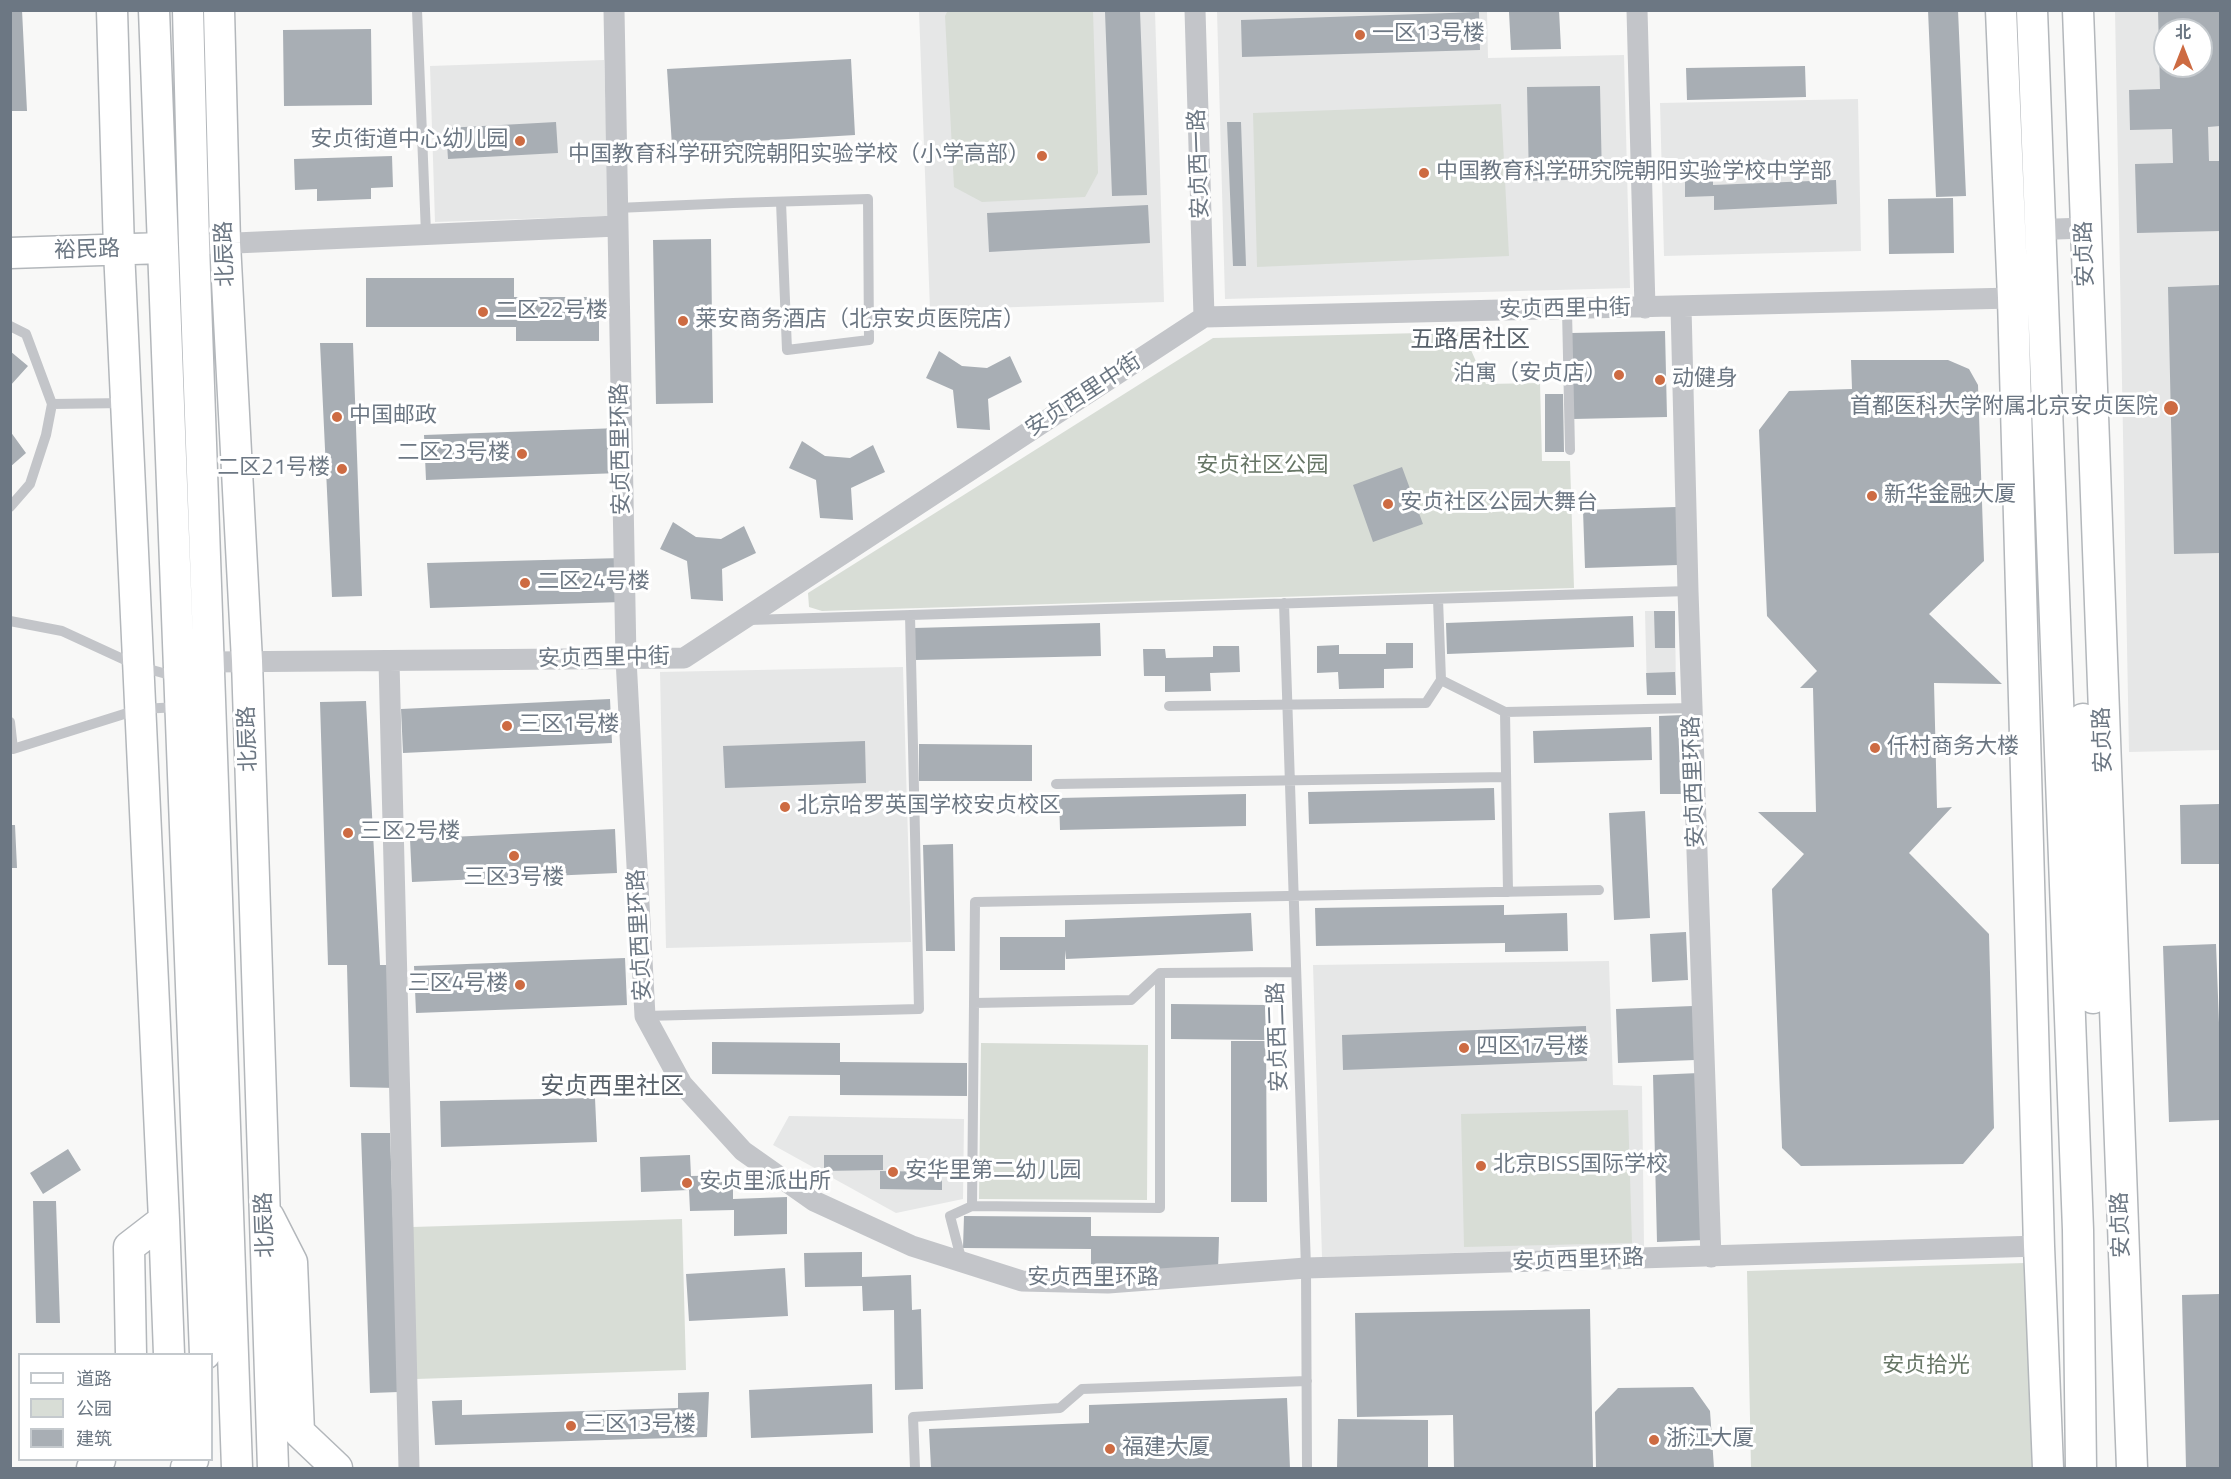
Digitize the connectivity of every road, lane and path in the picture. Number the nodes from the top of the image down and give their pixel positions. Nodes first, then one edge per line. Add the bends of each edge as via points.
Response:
1 (112, 10) edge
2 (154, 10) edge
3 (188, 10) edge
4 (219, 10) edge
5 (417, 10) edge
6 (614, 10) edge
7 (1195, 10) edge
8 (1637, 10) edge
9 (2001, 10) edge
10 (2032, 10) edge
11 (2059, 10) edge
12 (2078, 10) edge
13 (781, 202) junction
14 (617, 217) junction
15 (2051, 229) junction
16 (426, 234) junction
17 (225, 243) junction
18 (194, 244) junction
19 (164, 248) junction
20 (119, 250) junction
21 (10, 253) edge
22 (2013, 298) junction
23 (1681, 307) junction
24 (1645, 308) junction
25 (1567, 310) junction
26 (1204, 317) junction
27 (10, 326) edge
28 (126, 403) junction
29 (52, 404) junction
30 (1570, 450) dead end
31 (10, 507) edge
32 (2020, 542) junction
33 (2052, 567) junction
34 (1688, 591) junction
35 (1438, 599) junction
36 (1284, 603) junction
37 (910, 615) junction
38 (742, 620) junction
39 (10, 621) edge
40 (626, 659) junction
41 (389, 661) junction
42 (209, 662) junction
43 (247, 662) junction
44 (138, 666) junction
45 (180, 678) junction
46 (1441, 680) junction
47 (1169, 706) dead end
48 (181, 707) junction
49 (1692, 708) junction
50 (140, 709) junction
51 (1504, 712) junction
52 (10, 722) edge
53 (1506, 777) junction
54 (1056, 784) dead end
55 (1599, 890) dead end
56 (1508, 892) junction
57 (1296, 972) junction
58 (1160, 973) junction
59 (974, 1003) junction
60 (645, 1016) junction
61 (2105, 1033) junction
62 (2071, 1050) junction
63 (2035, 1102) junction
64 (972, 1206) junction
65 (266, 1211) junction
66 (164, 1220) junction
67 (2039, 1246) junction
68 (1711, 1257) junction
69 (962, 1262) junction
70 (1306, 1268) junction
71 (131, 1353) edge
72 (169, 1353) edge
73 (205, 1353) edge
74 (1307, 1381) junction
75 (2045, 1401) junction
76 (237, 1457) edge
77 (2081, 1466) edge
78 (259, 1468) edge
79 (273, 1468) edge
80 (337, 1468) edge
81 (409, 1468) edge
82 (915, 1468) edge
83 (1307, 1468) edge
84 (2048, 1468) edge
85 (2112, 1468) edge
86 (2132, 1468) edge

1 - 20 street
2 - 19 street
3 - 18 street, 北辰路
4 - 17 street, 北辰路
5 - 16 lane
6 - 14 street, 安贞西里环路
7 - 26 street, 安贞西一路
8 - 24 street
9 - 15 street, 安贞路
10 - 15 street, 安贞路
11 - 15 street, 安贞路
12 - 15 street, 安贞路
13 - 13 lane via 868,200 869,340 787,350
13 - 14 lane
14 - 16 street
14 - 40 street, 安贞西里环路
15 - 22 street, 安贞路
15 - 33 street, 安贞路
15 - 61 street, 安贞路 via 2085,477 2088,891
16 - 17 street
17 - 18 street
17 - 43 street, 北辰路
18 - 42 street, 北辰路
19 - 20 street, 裕民路
19 - 45 street
20 - 21 street, 裕民路
20 - 28 street
22 - 23 street, 安贞西里中街
22 - 32 street, 安贞路
23 - 24 street, 安贞西里中街
23 - 34 street, 安贞西里环路
24 - 25 street, 安贞西里中街
25 - 26 street, 安贞西里中街
25 - 30 lane
26 - 38 street, 安贞西里中街
27 - 29 lane via 26,334
28 - 29 lane
28 - 44 street
29 - 31 lane via 30,484
32 - 33 street
32 - 63 street, 安贞路
33 - 62 street, 安贞路
34 - 35 lane
34 - 49 street, 安贞西里环路
35 - 36 lane
35 - 46 lane
36 - 37 lane
36 - 57 lane, 安贞西二路
37 - 38 lane
37 - 60 lane via 919,1009
38 - 40 street, 安贞西里中街 via 684,658
39 - 44 lane via 62,631
40 - 41 street, 安贞西里中街
40 - 60 street, 安贞西里环路
41 - 43 street, 安贞西里中街
41 - 81 street
42 - 43 street, 安贞西里中街
42 - 76 street, 北辰路
43 - 65 street, 北辰路
44 - 45 lane
44 - 50 street
45 - 48 street
46 - 47 lane via 1426,703
46 - 51 lane
48 - 50 lane
48 - 73 street
49 - 51 lane
49 - 68 street, 安贞西里环路
50 - 52 lane via 13,749
50 - 66 street
51 - 53 lane
53 - 54 lane
53 - 56 lane
55 - 56 lane
56 - 59 lane via 975,902
57 - 58 lane
57 - 70 lane, 安贞西二路
58 - 59 lane via 1131,1000
58 - 64 lane via 1160,1209
59 - 64 lane
60 - 69 street, 安贞西里环路 via 682,1084 744,1151 814,1201 912,1246
61 - 85 street, 安贞路 via 2105,1233
61 - 86 street, 安贞路
62 - 63 street
62 - 77 street, 安贞路
63 - 67 street, 安贞路
64 - 69 lane via 950,1216
65 - 79 street, 北辰路
65 - 80 street via 292,1262 299,1432
66 - 71 street via 129,1247
66 - 72 street
67 - 68 street, 安贞西里环路
67 - 75 street, 安贞路
68 - 70 street, 安贞西里环路
69 - 70 street, 安贞西里环路 via 1023,1281 1097,1283
70 - 74 lane, 安贞西二路
74 - 82 lane via 1082,1389 1060,1408 913,1417
74 - 83 lane, 安贞西二路
75 - 77 street
75 - 84 street, 安贞路
76 - 78 street

